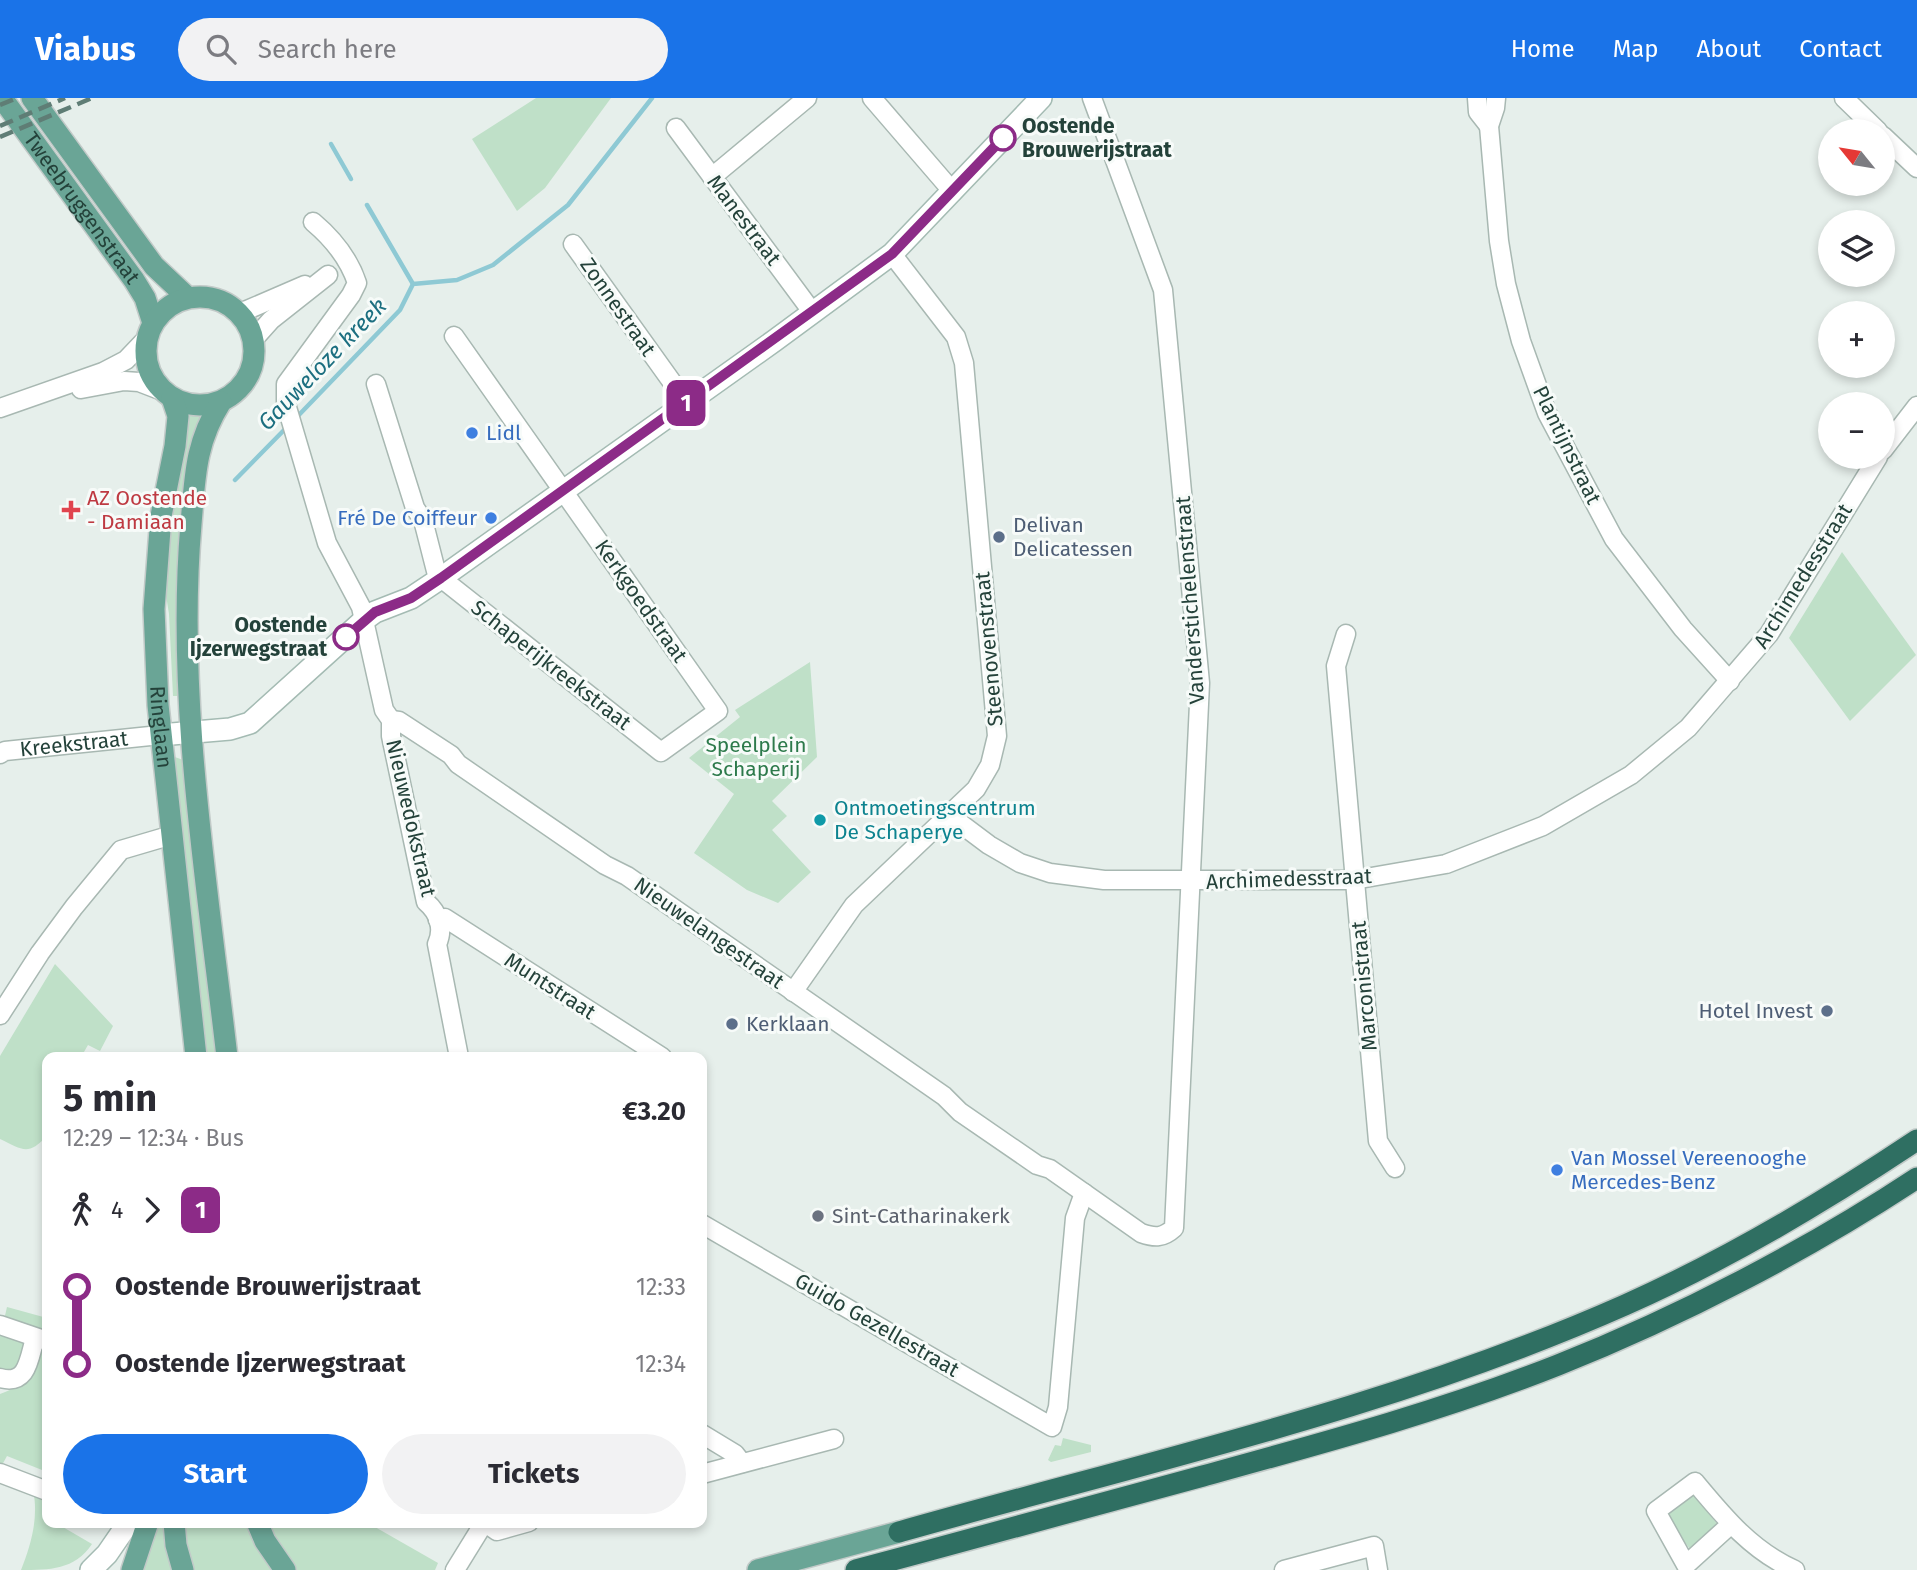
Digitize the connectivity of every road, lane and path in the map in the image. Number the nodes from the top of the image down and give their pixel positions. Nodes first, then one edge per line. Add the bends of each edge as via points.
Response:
1 (2, 98) edge
2 (32, 98) edge
3 (807, 98) edge
4 (872, 98) edge
5 (1041, 98) edge
6 (1092, 98) edge
7 (1477, 98) edge
8 (1496, 98) edge
9 (1844, 98) edge
10 (1866, 119) edge
11 (1489, 127) junction
12 (676, 128) dead end
13 (1895, 147) edge
14 (1917, 168) edge
15 (712, 177) junction
16 (953, 192) junction
17 (313, 222) dead end
18 (573, 244) dead end
19 (892, 254) junction
20 (187, 297) junction
21 (240, 313) junction
22 (813, 313) junction
23 (150, 331) junction
24 (454, 336) dead end
25 (254, 339) junction
26 (376, 384) dead end
27 (168, 395) junction
28 (33, 397) junction
29 (220, 402) junction
30 (687, 403) junction
31 (1917, 406) edge
32 (0, 408) edge
33 (1895, 434) edge
34 (1871, 469) edge
35 (564, 491) junction
36 (441, 578) junction
37 (364, 620) junction
38 (1346, 634) dead end
39 (1731, 681) junction
40 (391, 720) junction
41 (192, 733) junction
42 (160, 735) junction
43 (661, 752) joint
44 (0, 754) edge
45 (949, 815) junction
46 (172, 835) junction
47 (1354, 880) junction
48 (1191, 882) junction
49 (439, 920) junction
50 (793, 992) junction
51 (2, 1004) edge
52 (195, 1052) edge
53 (225, 1052) edge
54 (458, 1052) edge
55 (654, 1052) edge
56 (1917, 1140) edge
57 (1395, 1168) dead end
58 (1917, 1178) edge
59 (1084, 1193) junction
60 (707, 1227) edge
61 (1165, 1236) joint
62 (0, 1325) edge
63 (41, 1340) edge
64 (0, 1378) edge
65 (707, 1437) edge
66 (834, 1440) dead end
67 (742, 1463) junction
68 (707, 1473) edge
69 (0, 1474) edge
70 (42, 1489) edge
71 (1730, 1525) junction
72 (125, 1528) edge
73 (146, 1528) edge
74 (175, 1528) edge
75 (260, 1528) edge
76 (481, 1528) edge
77 (899, 1532) joint
78 (1685, 1567) edge
79 (91, 1570) edge
80 (132, 1570) edge
81 (183, 1570) edge
82 (285, 1570) edge
83 (455, 1570) edge
84 (758, 1570) edge
85 (856, 1570) edge
86 (1284, 1570) edge
87 (1378, 1570) edge
88 (1795, 1570) edge

1 - 23 main road, Tweebruggenstraat via 134,280 145,298
2 - 20 main road, Tweebruggenstraat via 154,266
3 - 15 street
4 - 16 street
5 - 16 main road, Kreekstraat
6 - 48 street, Vanderstichelenstraat via 1163,290 1200,683
7 - 11 street, Plantijnstraat via 1478,112
8 - 11 street, Plantijnstraat
9 - 10 street
11 - 39 street, Plantijnstraat via 1506,284 1547,413 1614,539 1683,629
12 - 15 street, Manestraat
13 - 14 street
15 - 22 street, Manestraat
16 - 19 main road, Kreekstraat
17 - 37 street, Nieuwedokstraat via 341,252 357,283 286,384 286,404 327,543
18 - 30 street, Zonnestraat
19 - 22 main road, Kreekstraat
19 - 45 street, Steenovenstraat via 956,337 965,374 997,736 990,765 976,789
20 - 21 main road via 207,296
20 - 23 main road via 162,311
21 - 25 main road
21 - 25 street via 328,275
22 - 30 main road, Kreekstraat
23 - 27 main road via 145,351 148,366
23 - 28 street via 126,360
24 - 35 street, Kerkgoedstraat
25 - 29 main road via 248,377 236,393
26 - 36 street
27 - 28 street via 139,382 124,381
27 - 29 main road via 187,404
27 - 42 main road, Ringlaan via 178,416 161,516 154,609
28 - 32 street
29 - 41 main road, Ringlaan via 201,442 193,507 187,618
30 - 35 main road, Kreekstraat
31 - 33 street
34 - 39 street, Archimedesstraat via 1769,634
35 - 36 main road, Kreekstraat
35 - 43 street, Kerkgoedstraat via 718,711
36 - 37 main road, Kreekstraat
36 - 43 street, Schaperijkreekstraat
37 - 40 street, Nieuwedokstraat via 384,710
37 - 41 main road, Kreekstraat via 250,723
38 - 47 street, Marconistraat via 1336,666
39 - 47 street, Archimedesstraat via 1688,728 1631,775 1543,826 1446,864
40 - 49 street, Nieuwedokstraat via 426,902
40 - 50 street, Nieuwelangestraat via 451,755
41 - 42 main road, Kreekstraat
41 - 53 main road, Ringlaan
42 - 44 street, Kreekstraat
42 - 46 main road, Ringlaan
45 - 48 street, Archimedesstraat via 1020,863 1050,873 1104,880
45 - 50 street, Steenovenstraat via 854,905
46 - 51 street via 121,850
46 - 52 main road, Ringlaan
47 - 48 street, Archimedesstraat
47 - 57 street, Marconistraat via 1378,1141
48 - 61 street, Vanderstichelenstraat via 1174,1228
49 - 54 street, Nieuwedokstraat via 437,944
49 - 55 street, Muntstraat via 445,918
50 - 59 street, Nieuwelangestraat via 944,1096 971,1120
56 - 77 highway via 1714,1261 1537,1341 1373,1399
58 - 85 highway via 1741,1280 1558,1366 1384,1427
59 - 60 street, Guido Gezellestraat via 1075,1218 1058,1407 1052,1427
59 - 61 street, Nieuwelangestraat via 1141,1233
62 - 63 street
63 - 64 street via 20,1378
65 - 67 street
66 - 67 street
67 - 68 street
69 - 70 street
71 - 78 street
71 - 78 street via 1695,1482 1656,1511
71 - 88 street
72 - 79 main road
73 - 80 main road
74 - 81 main road
75 - 82 main road
76 - 83 street
77 - 84 main road
86 - 87 street via 1374,1546

